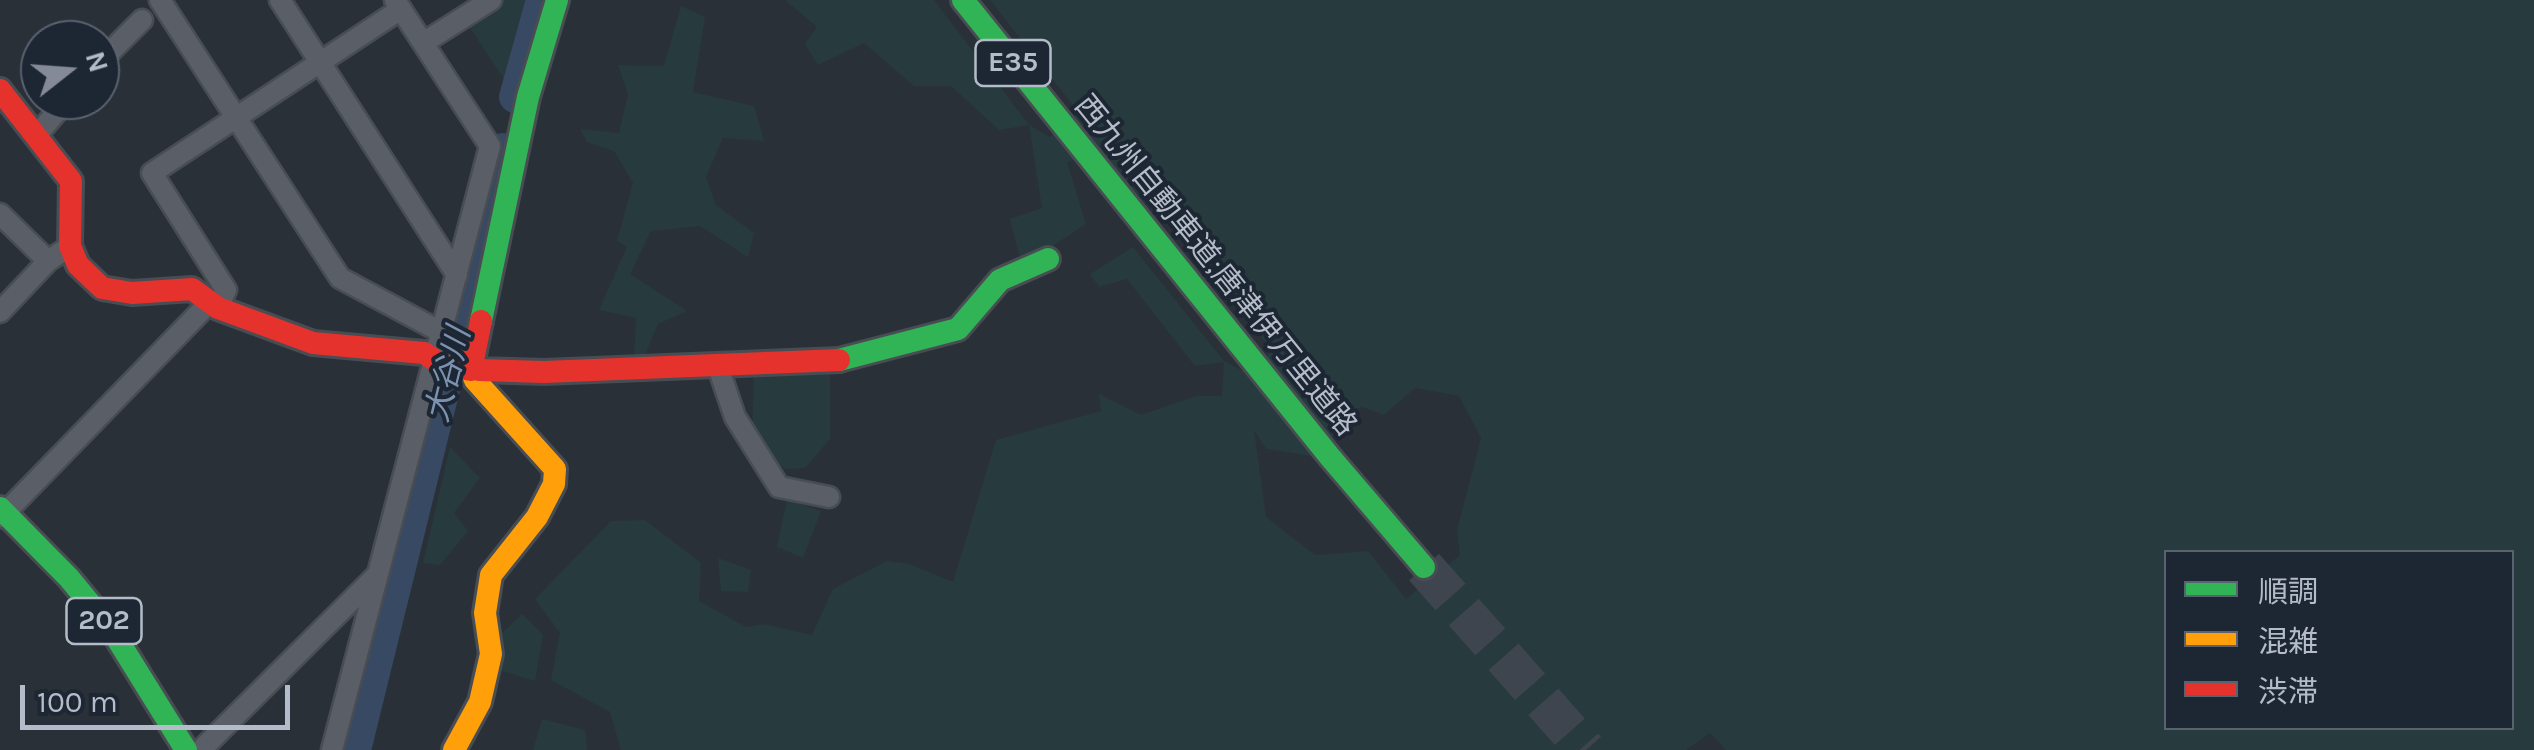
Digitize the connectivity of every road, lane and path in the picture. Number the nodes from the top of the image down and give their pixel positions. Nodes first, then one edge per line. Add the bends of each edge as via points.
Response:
1 (160, 0) edge
2 (280, 0) edge
3 (491, 0) edge
4 (557, 0) edge
5 (963, 0) edge
6 (398, 4) edge
7 (142, 20) dead end
8 (120, 42) edge
9 (424, 43) junction
10 (320, 62) junction
11 (0, 90) edge
12 (234, 116) junction
13 (50, 120) edge
14 (36, 136) junction
15 (0, 214) edge
16 (70, 246) junction
17 (1048, 259) dead end
18 (48, 261) junction
19 (457, 275) junction
20 (213, 305) junction
21 (0, 312) edge
22 (441, 332) junction
23 (453, 366) junction
24 (718, 367) junction
25 (829, 497) dead end
26 (2, 513) edge
27 (1424, 567) tunnel mouth
28 (377, 575) junction
29 (186, 750) edge
30 (201, 750) edge
31 (332, 750) edge
32 (454, 750) edge

1 - 12 street
2 - 10 street
3 - 9 street
4 - 23 main road
5 - 27 main road, 西九州自動車道;唐津伊万里道路 / E35
6 - 9 street
6 - 10 street
7 - 8 street
9 - 19 street via 490,146
10 - 12 street
10 - 19 street
11 - 14 main road
12 - 20 street via 152,173 226,290
12 - 22 street via 340,278
13 - 14 street
14 - 16 main road via 71,182
15 - 18 street
16 - 18 street
16 - 20 main road via 78,266 102,288 192,289
17 - 24 main road via 1000,280 958,329 839,360
18 - 21 street
19 - 22 street
20 - 23 main road via 314,343 424,353
20 - 26 street
22 - 23 street
23 - 24 main road via 544,372
23 - 28 street
23 - 32 main road via 475,380 555,470 538,517 491,575 485,613 491,654 480,702
24 - 25 street via 734,417 779,487
26 - 29 main road, 202 via 111,629
28 - 30 street
28 - 31 street

